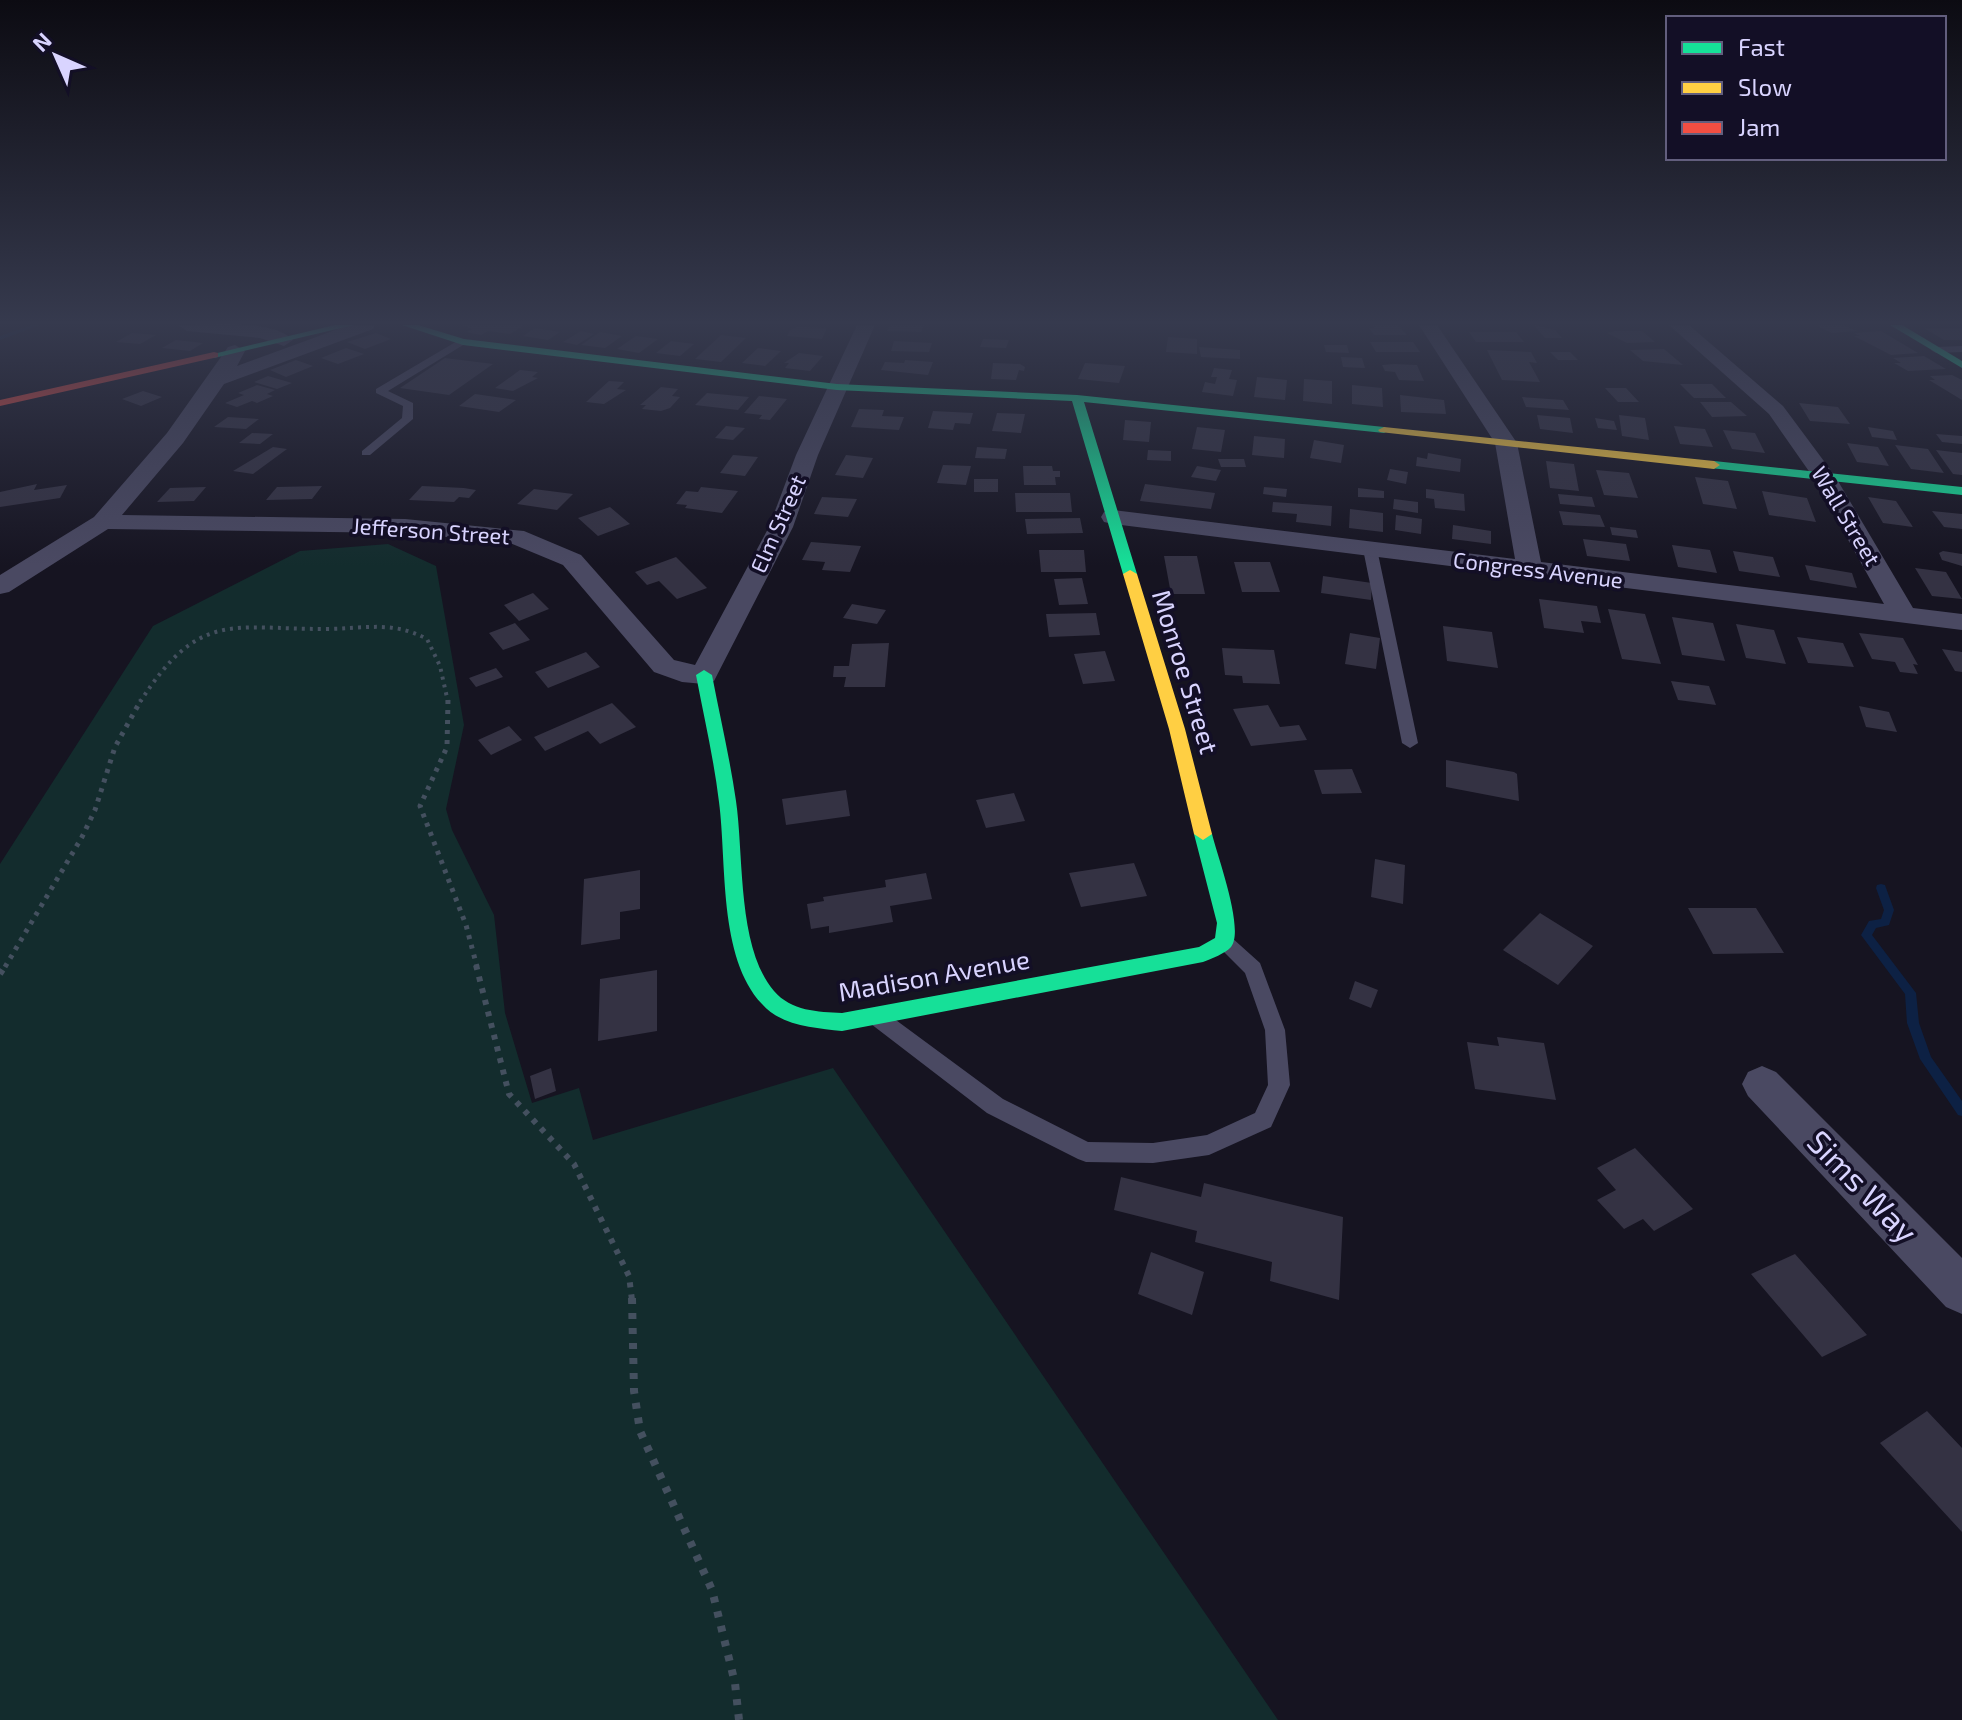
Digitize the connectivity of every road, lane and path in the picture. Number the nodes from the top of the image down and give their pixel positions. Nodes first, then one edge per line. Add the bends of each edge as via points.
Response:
1 (198, 405) edge
2 (409, 405) edge
3 (829, 405) edge
4 (1079, 405) edge
5 (1146, 405) edge
6 (1481, 405) edge
7 (1771, 405) edge
8 (1506, 443) junction
9 (366, 453) dead end
10 (1824, 476) junction
11 (1962, 491) edge
12 (1113, 517) junction
13 (103, 522) junction
14 (1370, 549) junction
15 (1530, 570) junction
16 (0, 586) edge
17 (1903, 614) junction
18 (1962, 622) edge
19 (704, 675) junction
20 (1410, 743) dead end
21 (1224, 942) junction
22 (0, 974) edge
23 (874, 1016) junction
24 (1762, 1084) dead end
25 (1962, 1291) edge
26 (739, 1720) edge

1 - 13 street via 150,471
2 - 9 lane via 407,419
3 - 19 street, Elm Street via 781,527
4 - 12 street, Monroe Street
5 - 8 street
6 - 8 street
7 - 10 street, Wall Street
8 - 10 street
8 - 15 street
10 - 11 street
10 - 17 street, Wall Street
12 - 14 street, Congress Avenue
12 - 21 street, Monroe Street via 1195,796 1226,923
13 - 16 street
13 - 19 street, Jefferson Street via 405,526 515,536 572,560 664,666
14 - 15 street, Congress Avenue
14 - 20 lane
15 - 17 street, Congress Avenue
17 - 18 street, Congress Avenue
19 - 23 street, Madison Avenue via 751,972 767,997 799,1018 842,1022
21 - 23 street, Madison Avenue via 1203,954
21 - 23 lane via 1253,969 1275,1030 1279,1085 1263,1120 1209,1145 1153,1153 1086,1152 995,1106
22 - 26 path via 94,813 110,757 135,709 188,645 216,631 261,624 335,629 394,624 427,639 450,709 446,751 420,806 466,925 509,1094 574,1164 629,1276 640,1431 712,1590
24 - 25 street, Sims Way

